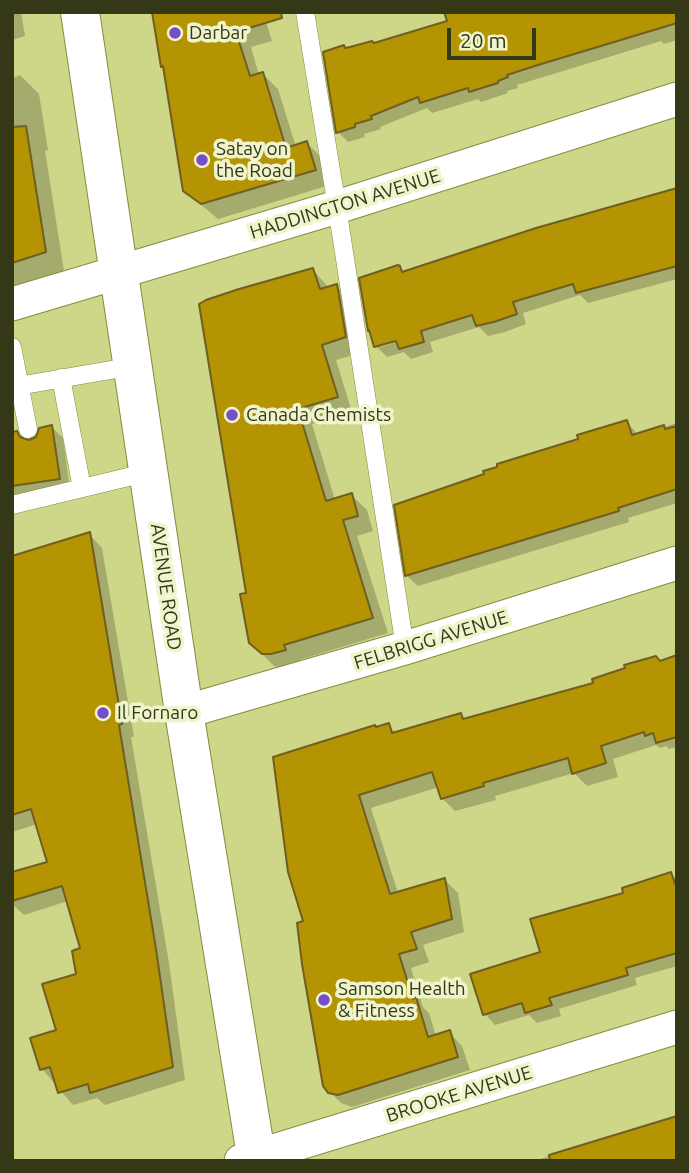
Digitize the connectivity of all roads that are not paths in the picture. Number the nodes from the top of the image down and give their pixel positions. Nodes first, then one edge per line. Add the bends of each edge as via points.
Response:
1 (80, 12) edge
2 (305, 12) edge
3 (677, 99) edge
4 (337, 207) junction
5 (120, 272) junction
6 (12, 304) edge
7 (12, 347) edge
8 (134, 366) junction
9 (61, 378) junction
10 (16, 386) edge
11 (28, 429) dead end
12 (149, 472) junction
13 (82, 488) junction
14 (12, 505) edge
15 (677, 563) edge
16 (405, 648) junction
17 (184, 712) junction
18 (677, 1027) edge
19 (252, 1159) edge

1 - 5 main road, AVENUE ROAD
2 - 4 lane
3 - 4 street, HADDINGTON AVENUE
4 - 5 street, HADDINGTON AVENUE
4 - 16 lane
5 - 6 street, HADDINGTON AVENUE
5 - 8 main road, AVENUE ROAD
7 - 10 lane
8 - 9 lane
8 - 12 main road, AVENUE ROAD
9 - 10 lane
9 - 13 lane
10 - 11 lane
12 - 13 lane
12 - 17 main road, AVENUE ROAD
13 - 14 lane via 37,491
15 - 16 street, FELBRIGG AVENUE
16 - 17 street, FELBRIGG AVENUE
17 - 19 main road, AVENUE ROAD
18 - 19 street, BROOKE AVENUE

